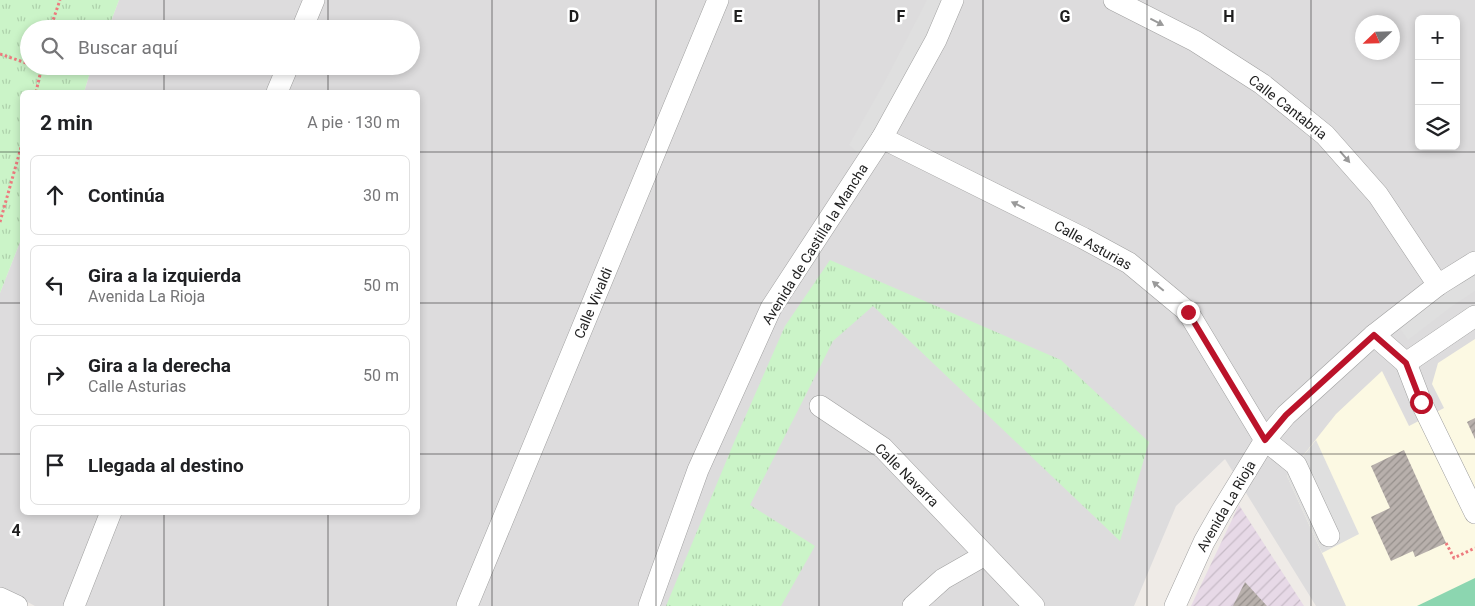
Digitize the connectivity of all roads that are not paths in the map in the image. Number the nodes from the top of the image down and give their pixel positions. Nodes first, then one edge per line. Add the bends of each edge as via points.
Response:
1 (314, 0) edge
2 (718, 0) edge
3 (953, 0) edge
4 (1114, 0) edge
5 (306, 20) edge
6 (284, 75) edge
7 (278, 90) edge
8 (882, 138) junction
9 (1475, 262) edge
10 (1438, 285) junction
11 (1475, 316) edge
12 (1374, 335) junction
13 (1406, 363) junction
14 (820, 406) dead end
15 (1265, 440) junction
16 (1475, 513) edge
17 (110, 515) edge
18 (1329, 536) dead end
19 (985, 555) junction
20 (0, 598) edge
21 (17, 606) edge
22 (74, 606) edge
23 (467, 606) edge
24 (649, 606) edge
25 (913, 606) edge
26 (1034, 606) edge
27 (1175, 606) edge

1 - 5 street
2 - 23 street, Calle Vivaldi
3 - 8 street, Avenida de Castilla la Mancha via 936,40
4 -> 10 street, Calle Cantabria via 1194,41 1262,84 1325,135 1378,195
6 - 7 street
15 -> 8 street, Calle Asturias via 1188,312 1129,263
8 - 24 street, Avenida de Castilla la Mancha via 771,308 698,470
9 - 10 street, Avenida La Rioja
10 - 12 street, Avenida La Rioja
11 - 13 street
12 - 13 street
12 - 15 street, Avenida La Rioja via 1286,415
13 - 16 street via 1421,402
14 - 19 street, Calle Navarra via 883,448
15 - 18 street via 1296,465
15 - 27 street, Avenida La Rioja via 1204,542
17 - 22 street
19 - 25 street via 943,579
19 - 26 street, Calle Navarra
20 - 21 street

